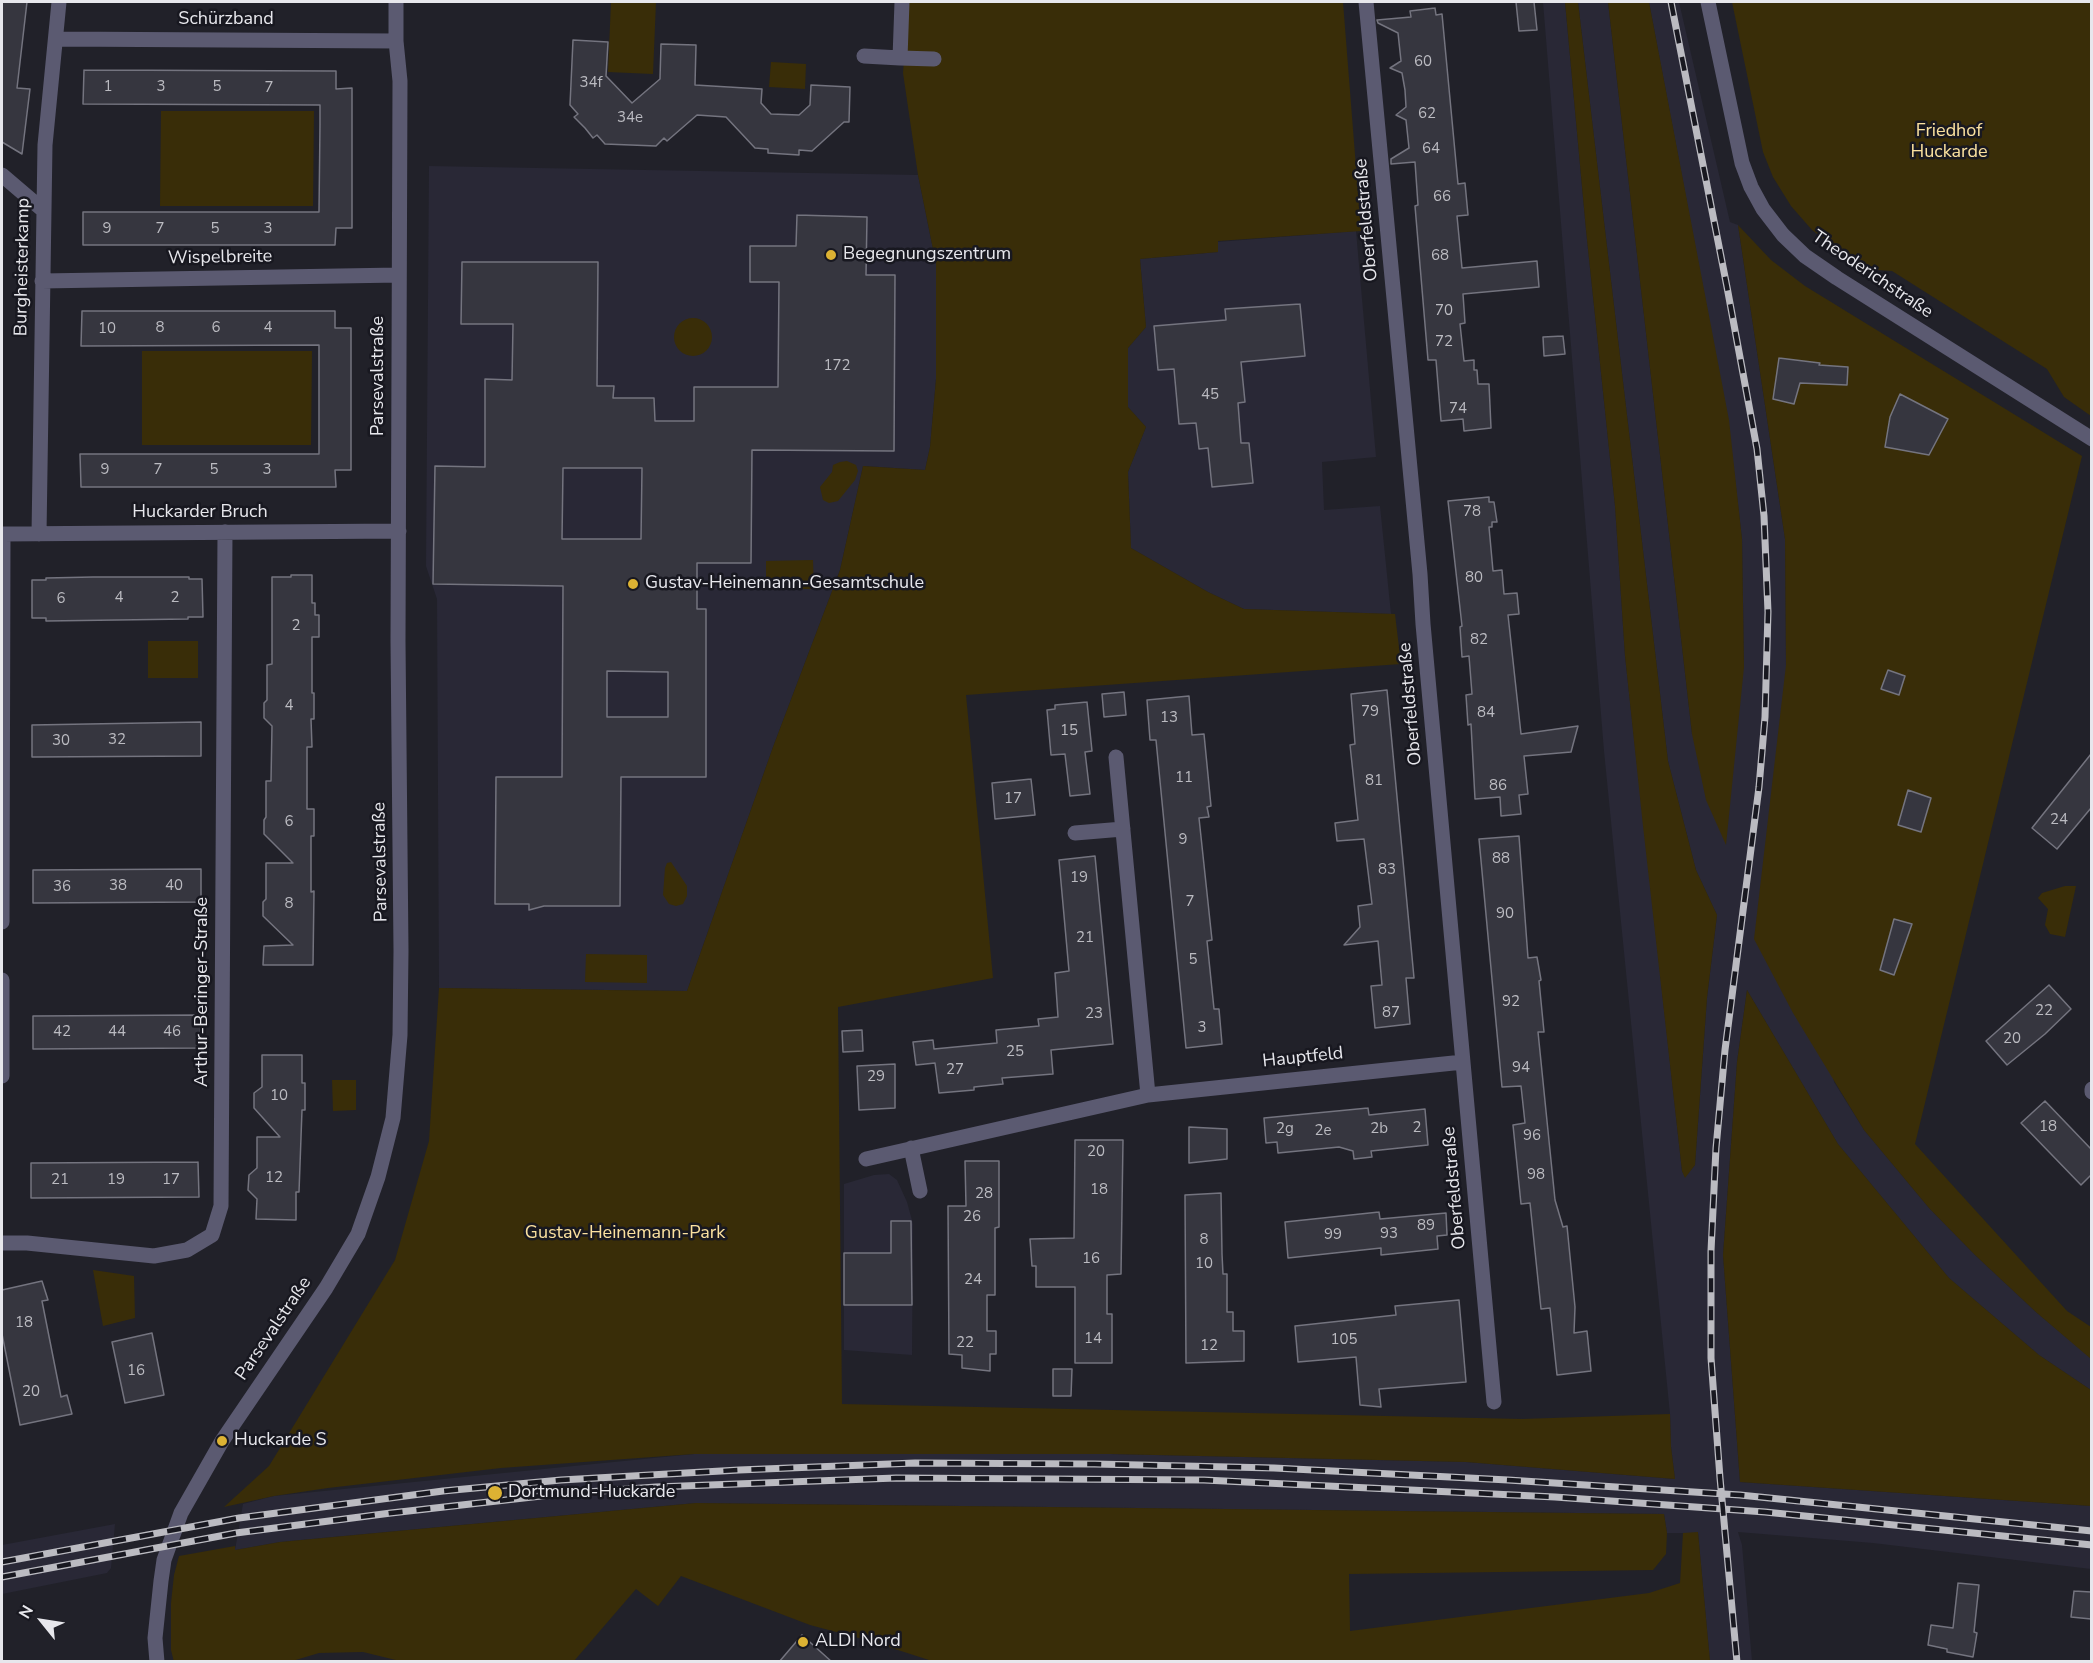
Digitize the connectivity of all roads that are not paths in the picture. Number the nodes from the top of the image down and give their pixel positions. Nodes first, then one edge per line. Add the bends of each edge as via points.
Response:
1 (59, 2) edge
2 (396, 2) edge
3 (902, 2) edge
4 (1366, 2) edge
5 (1708, 2) edge
6 (56, 39) junction
7 (396, 41) junction
8 (864, 56) dead end
9 (900, 58) junction
10 (934, 59) dead end
11 (2, 175) edge
12 (43, 210) junction
13 (399, 275) junction
14 (42, 280) junction
15 (2091, 439) edge
16 (399, 531) junction
17 (225, 532) junction
18 (2, 534) edge
19 (39, 534) junction
20 (1116, 757) dead end
21 (1123, 829) junction
22 (1075, 833) dead end
23 (2, 922) edge
24 (2, 980) edge
25 (1463, 1062) junction
26 (2, 1076) edge
27 (1148, 1095) junction
28 (912, 1148) junction
29 (866, 1159) dead end
30 (920, 1191) dead end
31 (2, 1243) edge
32 (1494, 1402) dead end
33 (157, 1662) edge

1 - 6 street, Burgheisterkamp
2 - 7 street, Parsevalstraße
3 - 9 street
4 - 25 street, Oberfeldstraße
5 - 15 street, Theoderichstraße via 1742,163 1763,209 1783,235 1837,278
6 - 7 street, Schürzband
6 - 12 street, Burgheisterkamp
7 - 13 street, Parsevalstraße via 400,81
8 - 9 street
9 - 10 street
11 - 12 street
12 - 14 street, Burgheisterkamp
13 - 14 street, Wispelbreite
13 - 16 street, Parsevalstraße
14 - 19 street, Burgheisterkamp
16 - 17 street, Huckarder Bruch
16 - 33 street, Parsevalstraße via 401,951 400,1035 393,1118 358,1234 222,1441 181,1513 164,1560 155,1638
17 - 19 street, Huckarder Bruch
17 - 31 street, Arthur-Beringer-Straße via 221,1206 212,1235 187,1250 154,1256
18 - 19 street, Huckarder Bruch
18 - 23 street
20 - 21 street
21 - 22 street
21 - 27 street
24 - 26 street
25 - 27 street, Hauptfeld
25 - 32 street, Oberfeldstraße
27 - 28 street, Hauptfeld
28 - 29 street, Hauptfeld
28 - 30 street

